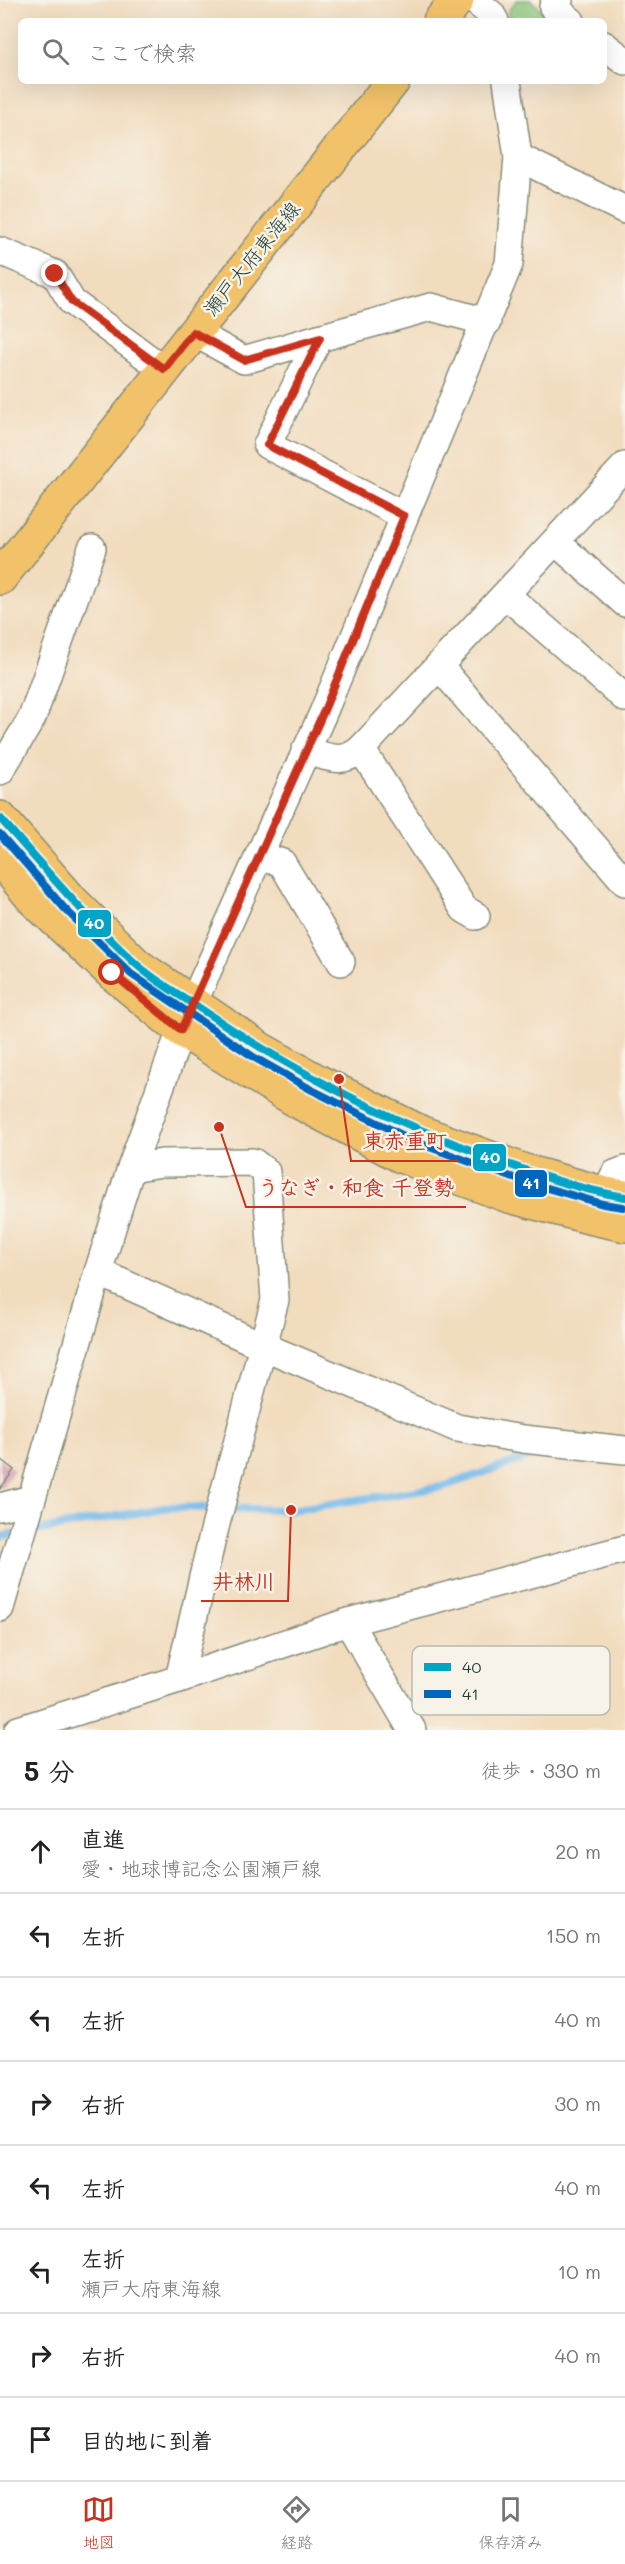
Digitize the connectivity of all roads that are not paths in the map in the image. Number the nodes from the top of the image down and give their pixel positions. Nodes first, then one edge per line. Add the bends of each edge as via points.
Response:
1 (457, 0) edge
2 (474, 0) edge
3 (559, 0) edge
4 (442, 18) edge
5 (493, 18) edge
6 (567, 18) edge
7 (607, 47) edge
8 (625, 61) edge
9 (391, 84) edge
10 (507, 84) edge
11 (518, 157) junction
12 (625, 210) edge
13 (0, 251) edge
14 (487, 322) junction
15 (193, 332) junction
16 (320, 338) junction
17 (164, 369) junction
18 (625, 466) edge
19 (404, 516) junction
20 (556, 542) junction
21 (92, 548) dead end
22 (0, 578) edge
23 (506, 595) junction
24 (625, 603) edge
25 (439, 666) junction
26 (625, 698) edge
27 (361, 749) junction
28 (305, 751) junction
29 (0, 771) edge
30 (0, 818) edge
31 (259, 855) junction
32 (0, 859) edge
33 (625, 882) edge
34 (476, 916) dead end
35 (341, 962) dead end
36 (187, 1017) junction
37 (131, 1168) junction
38 (612, 1195) edge
39 (625, 1225) edge
40 (98, 1272) junction
41 (263, 1346) junction
42 (625, 1450) edge
43 (29, 1504) junction
44 (0, 1507) edge
45 (625, 1549) edge
46 (0, 1608) edge
47 (348, 1622) junction
48 (179, 1679) junction
49 (18, 1730) edge
50 (412, 1730) edge

1 - 4 main road
2 - 5 street
3 - 6 street via 553,7
7 - 8 street
9 - 15 main road, 瀬戸大府東海線
10 - 11 street
11 - 12 street
11 - 14 street via 509,264
13 - 17 street via 55,274 72,302
14 - 16 street via 431,307
14 - 19 street
15 - 16 street via 244,360
15 - 17 main road, 瀬戸大府東海線
16 - 19 street via 267,445
17 - 22 main road, 瀬戸大府東海線
18 - 20 street
19 - 28 street
20 - 23 street
20 - 24 street
21 - 29 street via 32,717
23 - 25 street
23 - 26 street
25 - 27 street
25 - 33 street
27 - 28 street via 350,759
27 - 34 street via 464,909
28 - 31 street
30 - 36 main road via 74,902
31 - 35 street via 282,863
31 - 36 street
32 - 36 main road via 34,900 112,973
36 - 37 street
36 - 38 main road via 260,1049 420,1131 525,1171
37 - 40 street
37 - 41 street via 162,1163 253,1162 266,1172 275,1300
38 - 39 main road
40 - 41 street
40 - 43 street
41 - 42 street via 457,1428
41 - 48 street
43 - 44 street
43 - 46 street
45 - 47 street
47 - 48 street
47 - 50 street
48 - 49 street

